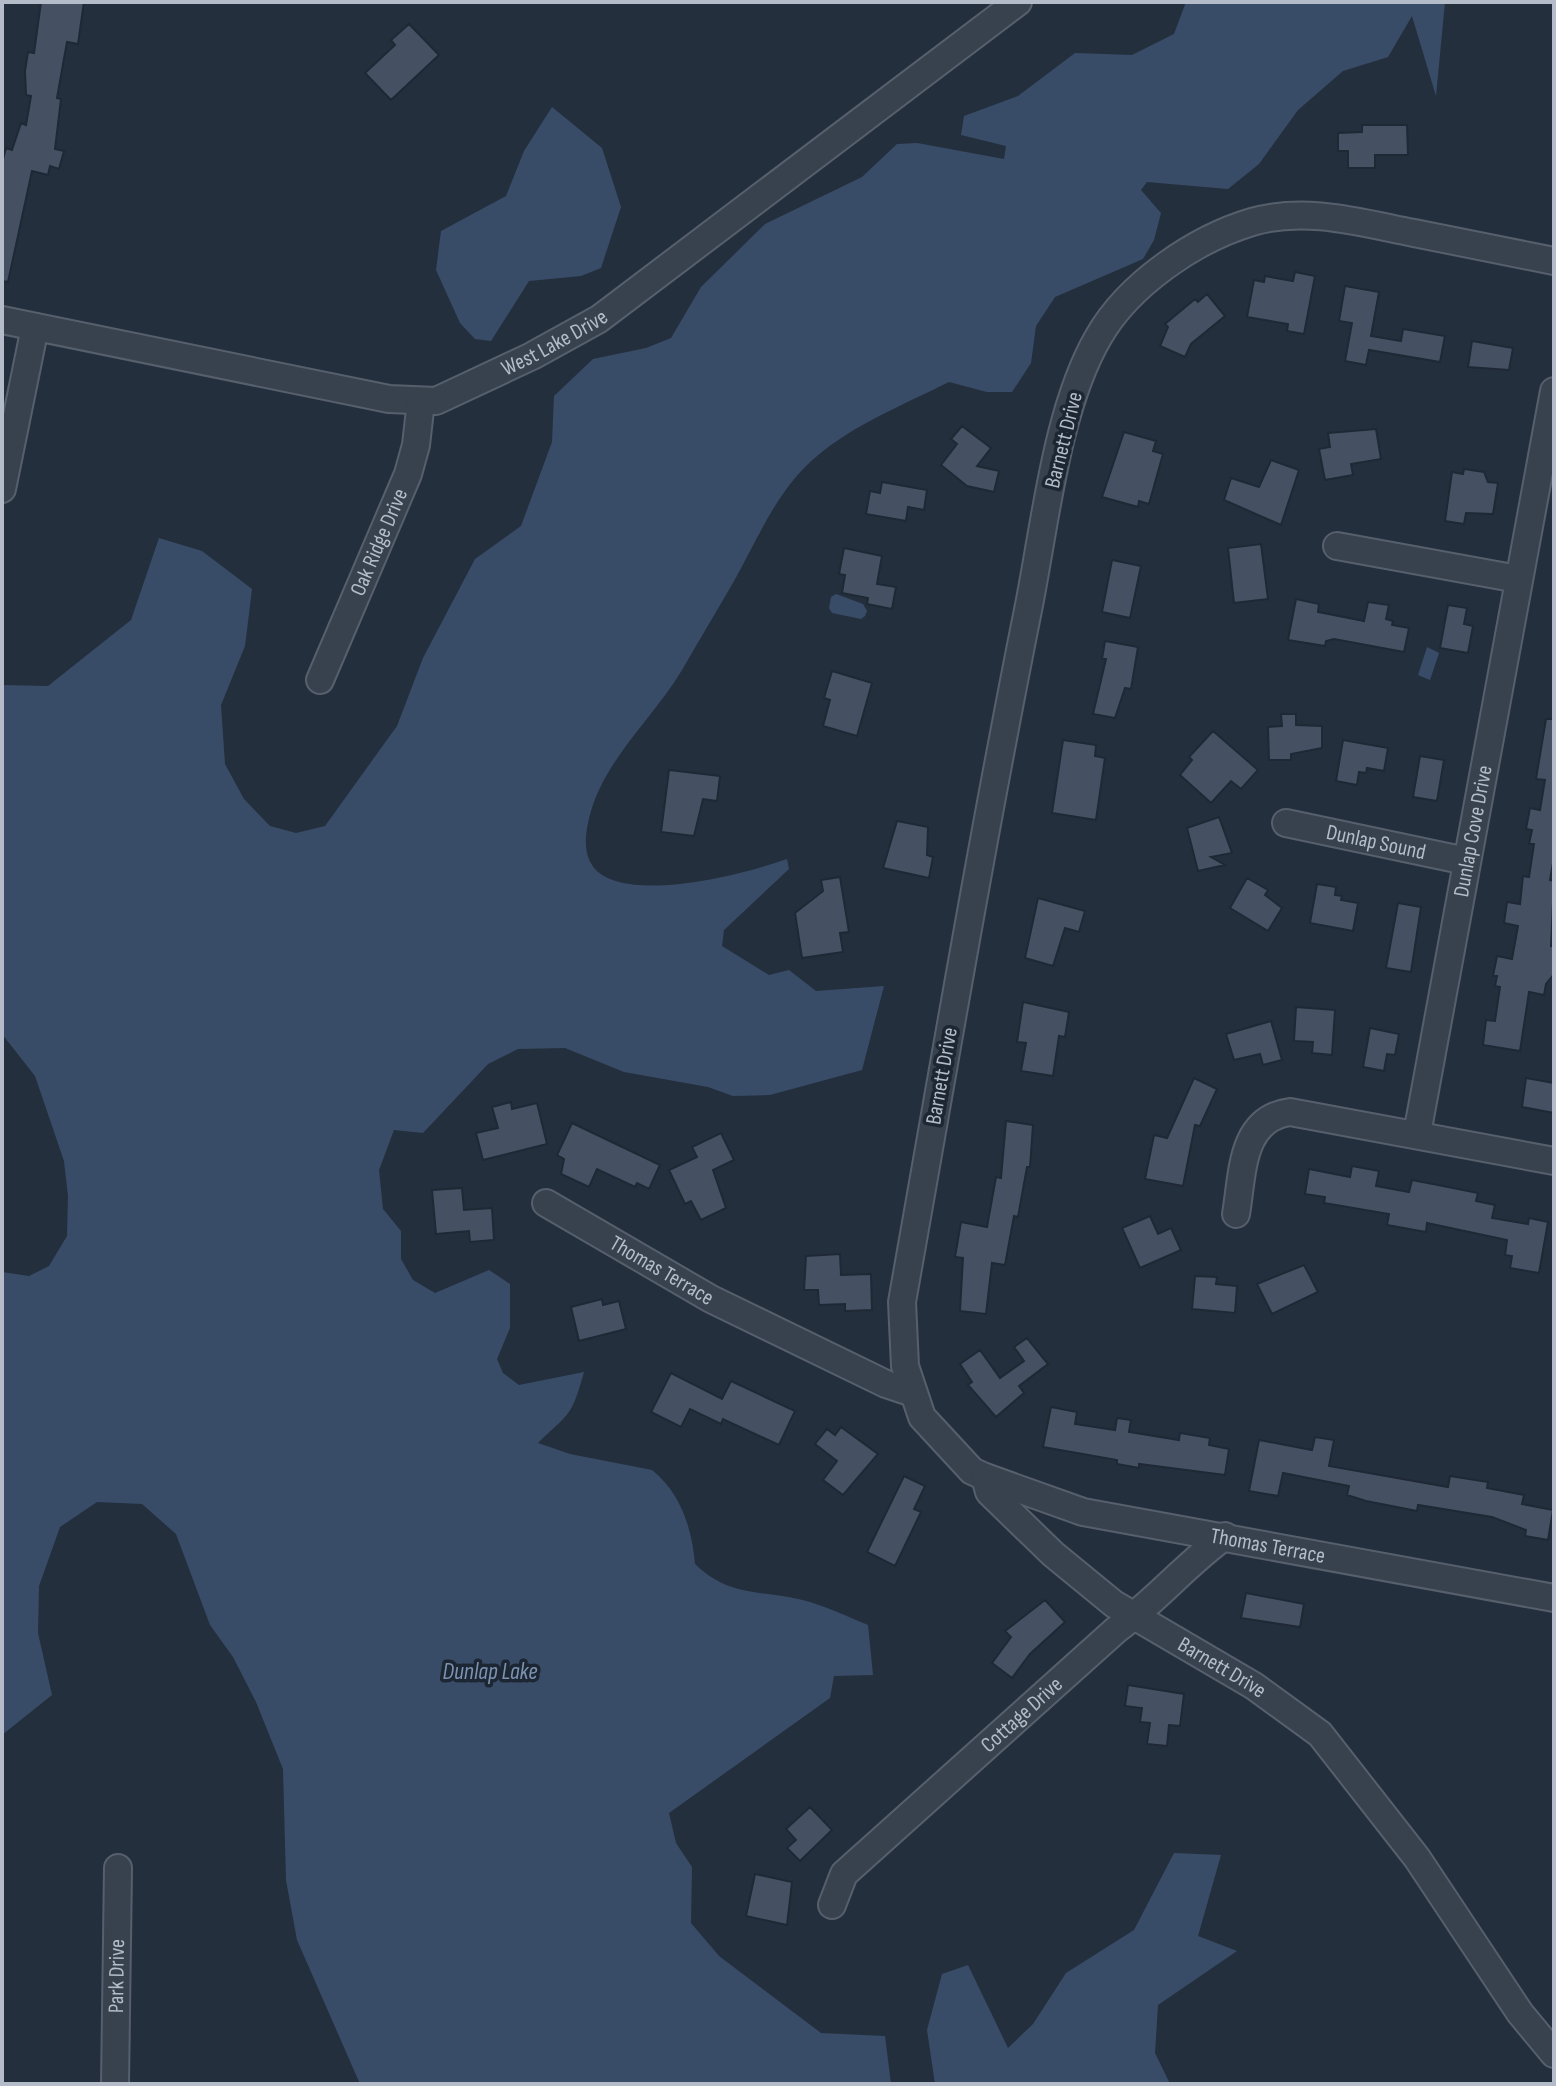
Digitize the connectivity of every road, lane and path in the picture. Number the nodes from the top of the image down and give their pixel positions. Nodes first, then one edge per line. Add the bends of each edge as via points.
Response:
1 (1018, 2) edge
2 (1554, 261) edge
3 (2, 320) edge
4 (35, 327) junction
5 (1554, 391) edge
6 (421, 401) junction
7 (2, 489) edge
8 (1337, 546) dead end
9 (1518, 579) junction
10 (320, 680) dead end
11 (1286, 823) dead end
12 (1466, 861) junction
13 (1417, 1134) junction
14 (1554, 1161) edge
15 (546, 1203) dead end
16 (1236, 1214) dead end
17 (913, 1393) junction
18 (985, 1477) junction
19 (1225, 1536) junction
20 (1554, 1598) edge
21 (1136, 1615) junction
22 (118, 1868) dead end
23 (832, 1905) dead end
24 (1554, 2054) edge
25 (115, 2084) edge

1 - 6 street, West Lake Drive via 599,319 466,388 436,401
2 - 17 street, Barnett Drive via 1341,219 1284,215 1228,231 1187,253 1117,309 1099,335 1072,397 1052,485 902,1302 901,1336
3 - 4 street, West Lake Drive
4 - 6 street, West Lake Drive via 389,399
4 - 7 street
5 - 9 street, Dunlap Cove Drive
6 - 10 street, Oak Ridge Drive via 408,474
8 - 9 street
9 - 12 street, Dunlap Cove Drive
11 - 12 street, Dunlap Sound
12 - 13 street, Dunlap Cove Drive
13 - 14 street
13 - 16 street via 1276,1114 1254,1130 1248,1144
15 - 17 street, Thomas Terrace via 711,1299
17 - 18 street, Barnett Drive via 922,1417 972,1471
18 - 19 street, Thomas Terrace via 1083,1512
18 - 21 street, Barnett Drive via 989,1492 1053,1554 1114,1604
19 - 20 street, Thomas Terrace
19 - 21 street, Cottage Drive
21 - 23 street, Cottage Drive via 844,1874
21 - 24 street, Barnett Drive via 1254,1686 1320,1734 1417,1858 1520,2013
22 - 25 street, Park Drive

